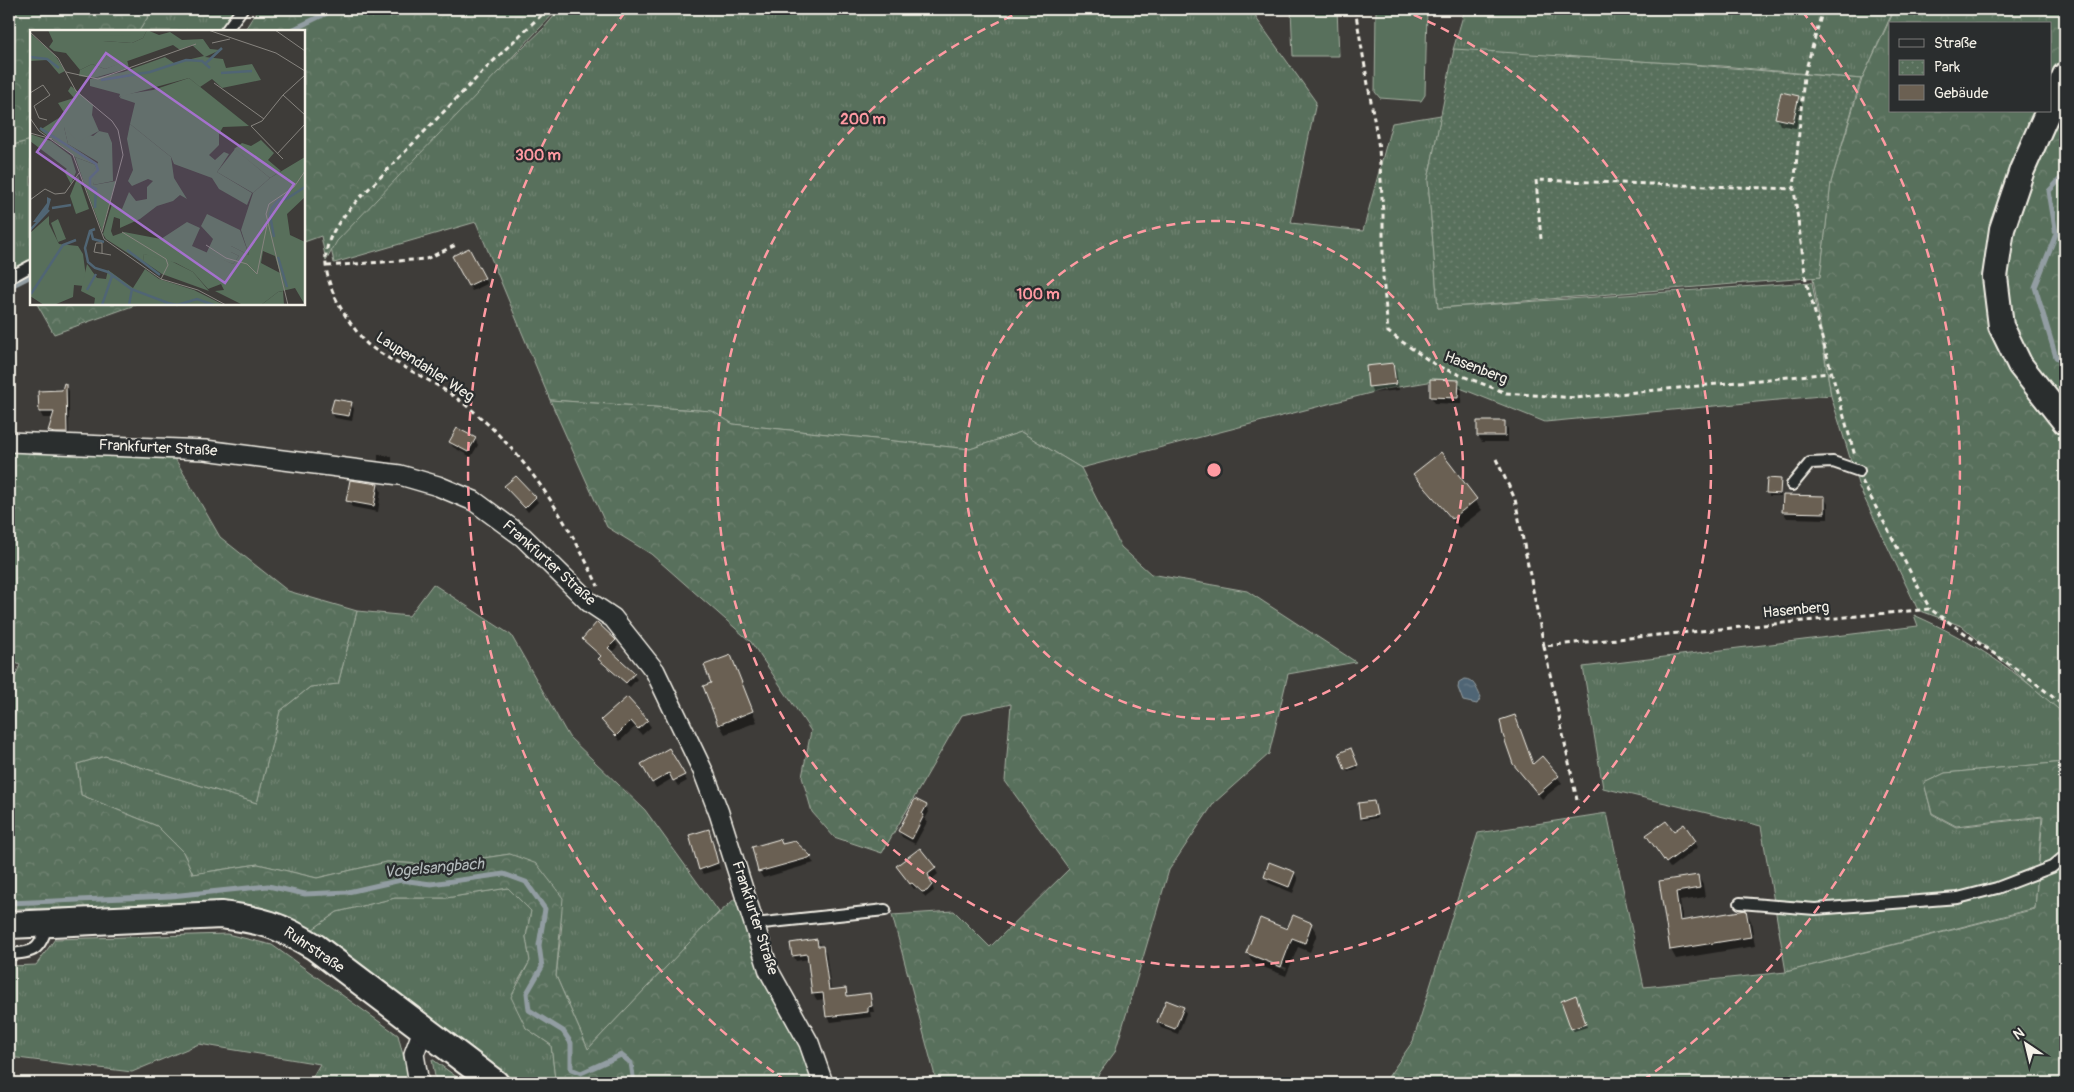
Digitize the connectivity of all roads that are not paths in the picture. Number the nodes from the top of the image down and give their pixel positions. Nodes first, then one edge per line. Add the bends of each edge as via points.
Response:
1 (242, 9) edge
2 (227, 30) edge
3 (2065, 75) edge
4 (2052, 104) edge
5 (2048, 112) edge
6 (30, 267) edge
7 (9, 278) edge
8 (2065, 422) edge
9 (9, 442) edge
10 (1859, 470) road end
11 (1792, 485) dead end
12 (2065, 856) edge
13 (1740, 903) dead end
14 (885, 910) dead end
15 (49, 922) junction
16 (754, 924) junction
17 (9, 925) edge
18 (9, 954) edge
19 (424, 1030) junction
20 (419, 1083) edge
21 (495, 1083) edge
22 (823, 1083) edge

1 - 2 lane
3 - 4 street
5 - 8 street via 2022,170 2002,229 1995,277 2001,326 2020,366
6 - 7 lane
9 - 16 street, Frankfurter Straße via 205,450 400,475 419,479 474,501 539,550 589,602 613,618 656,672 703,771 730,843
10 - 11 lane via 1833,462 1810,463
12 - 13 lane via 2052,867 1997,888 1958,898 1815,909
14 - 16 lane
15 - 17 main road, Ruhrstraße
15 - 18 lane via 40,946 29,953
15 - 19 main road, Ruhrstraße via 221,915 255,919 286,929 315,947
16 - 22 street, Frankfurter Straße via 770,971 809,1043
19 - 20 street via 414,1054
19 - 21 main road, Ruhrstraße

